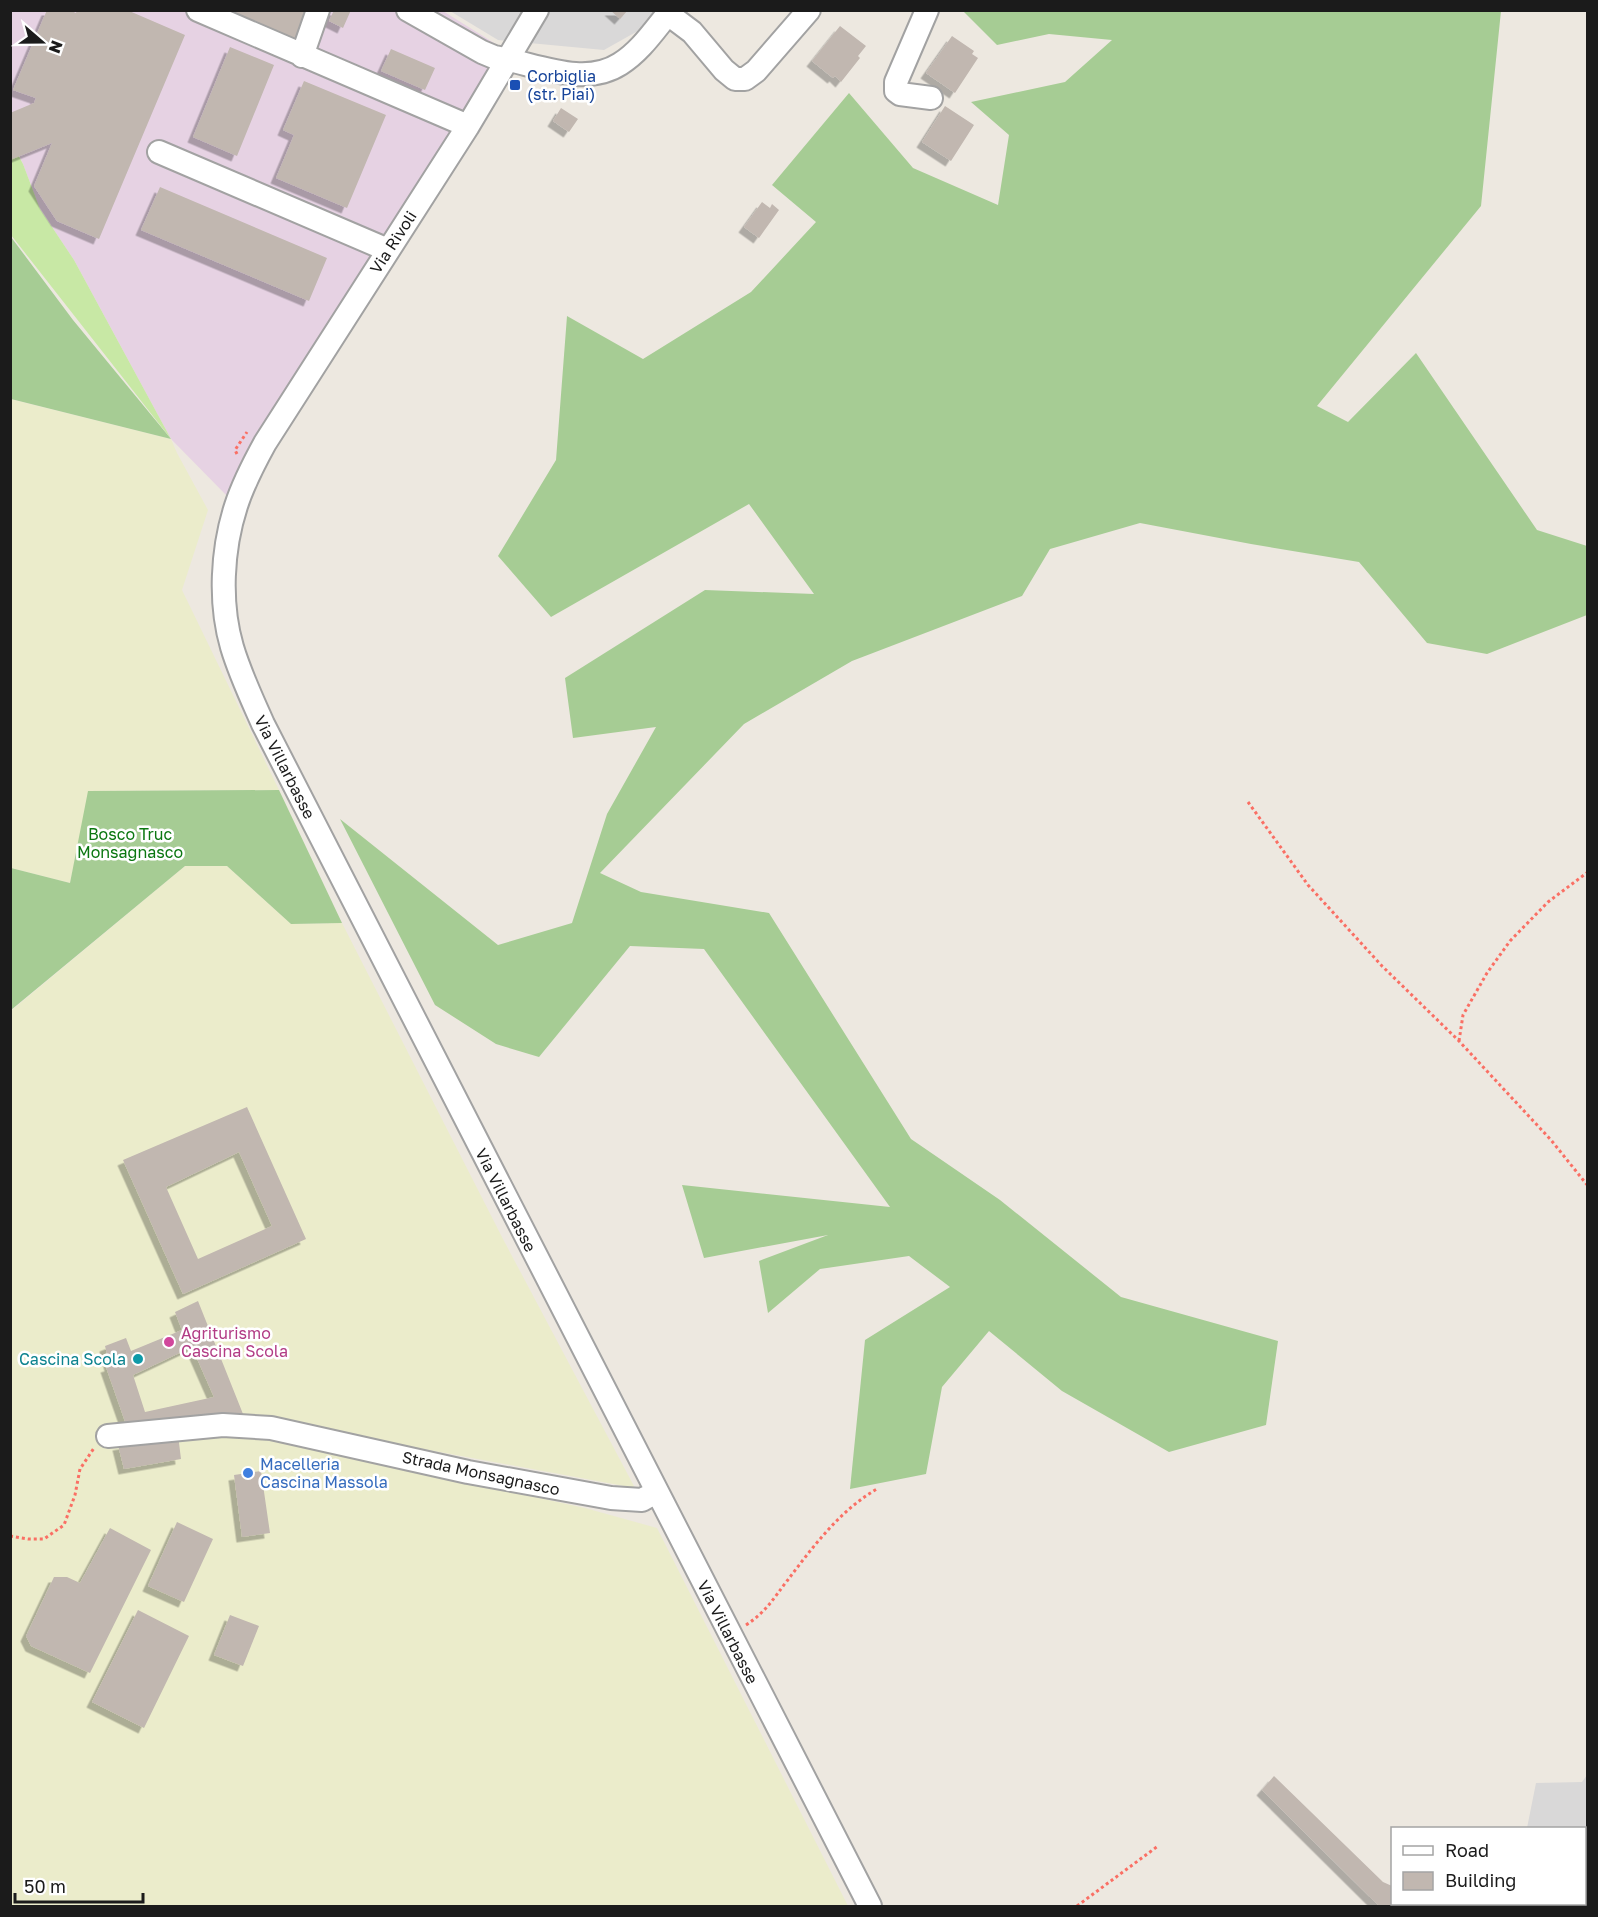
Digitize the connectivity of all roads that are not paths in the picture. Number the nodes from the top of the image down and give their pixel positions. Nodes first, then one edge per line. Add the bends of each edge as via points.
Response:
1 (198, 10) edge
2 (318, 10) edge
3 (408, 10) edge
4 (537, 10) edge
5 (809, 10) edge
6 (927, 10) edge
7 (669, 12) edge
8 (302, 56) junction
9 (508, 59) junction
10 (931, 98) dead end
11 (468, 126) junction
12 (159, 152) dead end
13 (388, 249) junction
14 (249, 473) joint
15 (108, 1436) road end
16 (656, 1492) junction
17 (870, 1906) edge

1 - 8 street
2 - 8 street
3 - 9 street via 482,52
4 - 9 street, Via Rivoli
5 - 7 street via 745,79 735,79 724,70
6 - 10 street via 896,82 896,91
7 - 9 street via 648,39 621,64 607,71 574,74
8 - 11 street
9 - 11 street, Via Rivoli
11 - 13 street, Via Rivoli
12 - 13 street
13 - 14 street, Via Rivoli
14 - 16 street, Via Villarbasse via 229,532 225,565 225,606 244,683
15 - 16 street, Strada Monsagnasco via 223,1425 271,1428 468,1472 611,1498 642,1500
16 - 17 street, Via Villarbasse

